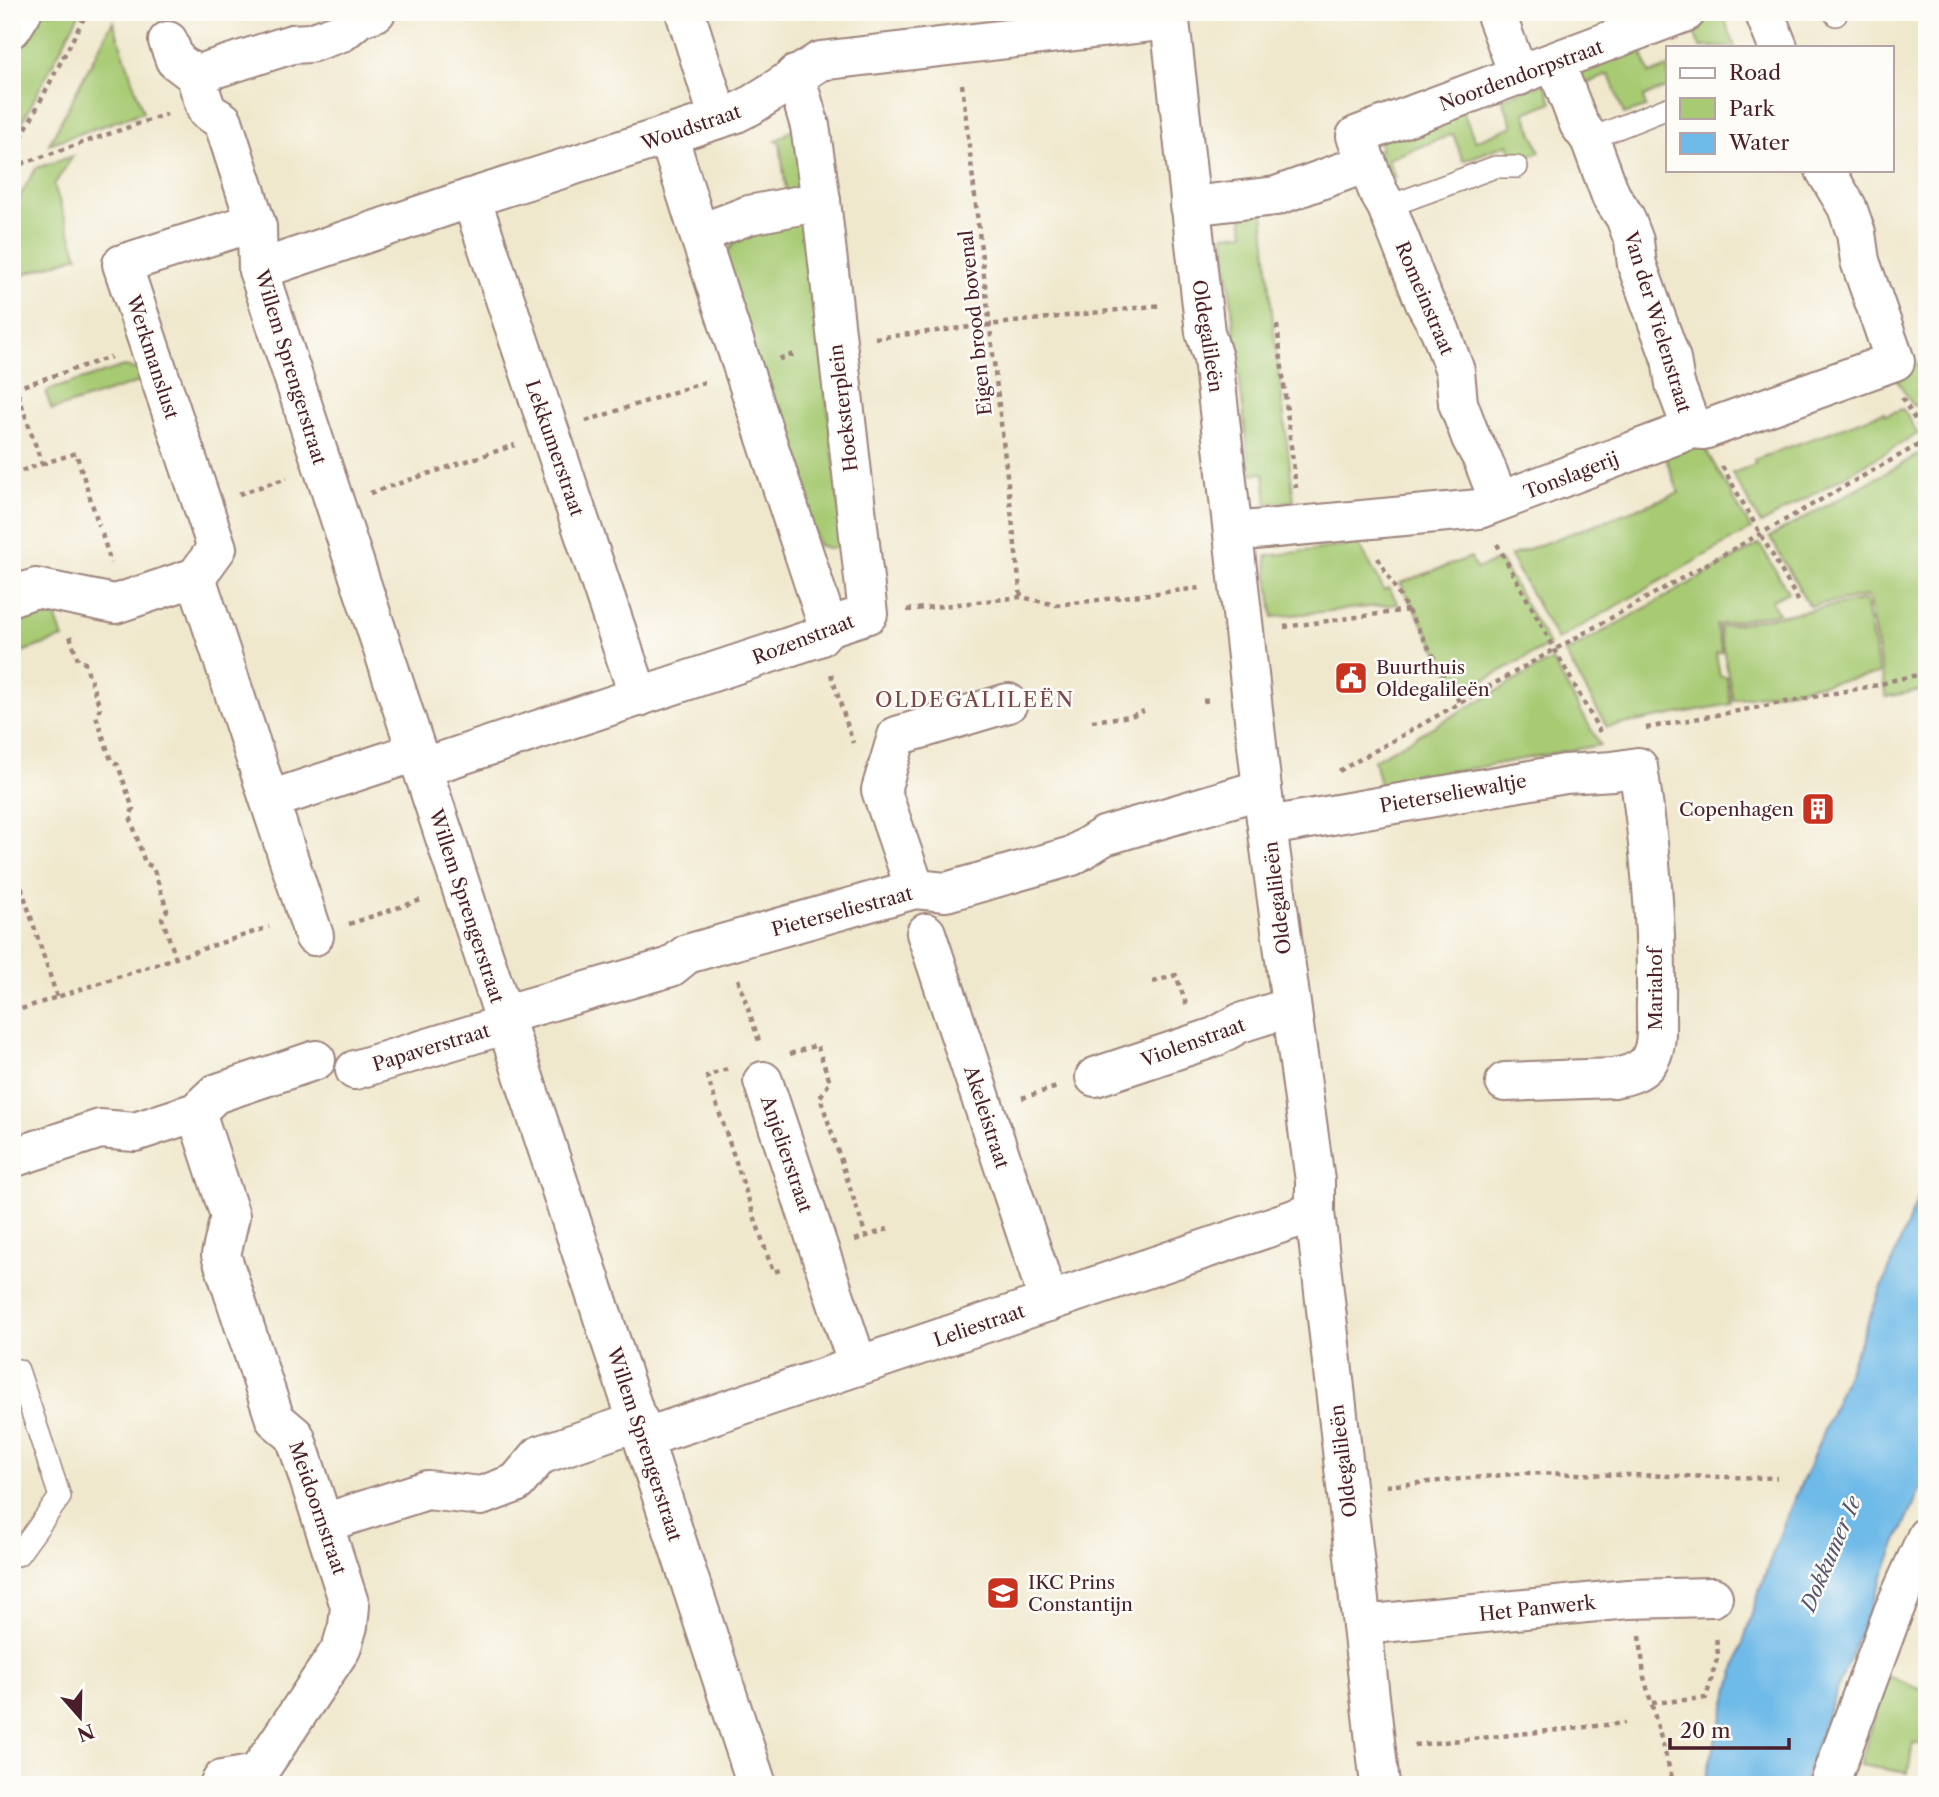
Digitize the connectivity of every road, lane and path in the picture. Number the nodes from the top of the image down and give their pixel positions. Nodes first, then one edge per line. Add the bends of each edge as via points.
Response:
1 (22, 12) edge
2 (86, 12) edge
3 (685, 12) edge
4 (1495, 12) edge
5 (1764, 12) edge
6 (365, 14) edge
7 (1170, 16) edge
8 (1667, 16) edge
9 (12, 28) edge
10 (168, 41) dead end
11 (958, 45) junction
12 (1777, 46) edge
13 (1555, 63) junction
14 (795, 75) junction
15 (1519, 76) junction
16 (200, 88) junction
17 (1666, 109) edge
18 (719, 119) junction
19 (668, 135) junction
20 (1590, 139) junction
21 (1361, 150) junction
22 (12, 155) edge
23 (12, 167) edge
24 (1517, 167) dead end
25 (1826, 172) edge
26 (471, 198) junction
27 (821, 201) junction
28 (1190, 206) junction
29 (1387, 207) junction
30 (255, 222) junction
31 (699, 234) junction
32 (258, 270) junction
33 (1278, 325) dead end
34 (148, 344) junction
35 (1698, 430) junction
36 (1927, 440) edge
37 (42, 464) junction
38 (321, 467) junction
39 (12, 474) edge
40 (229, 497) dead end
41 (1489, 505) junction
42 (1362, 519) junction
43 (1300, 525) junction
44 (99, 526) dead end
45 (1233, 532) junction
46 (1760, 534) junction
47 (196, 578) junction
48 (1239, 583) junction
49 (55, 592) junction
50 (12, 596) edge
51 (1021, 597) junction
52 (1799, 602) dead end
53 (1408, 610) junction
54 (868, 614) junction
55 (823, 632) junction
56 (1245, 632) junction
57 (1578, 636) junction
58 (1582, 643) dead end
59 (1555, 649) junction
60 (1927, 673) edge
61 (639, 697) junction
62 (1008, 703) dead end
63 (1460, 703) junction
64 (1144, 711) dead end
65 (1092, 721) dead end
66 (1641, 729) dead end
67 (419, 760) junction
68 (1625, 769) junction
69 (1332, 775) dead end
70 (1262, 789) junction
71 (881, 790) junction
72 (270, 800) junction
73 (1269, 826) junction
74 (12, 859) edge
75 (461, 887) junction
76 (915, 889) junction
77 (310, 925) junction
78 (926, 933) dead end
79 (726, 942) junction
80 (176, 958) junction
81 (1153, 982) dead end
82 (57, 997) junction
83 (1291, 1007) junction
84 (12, 1012) edge
85 (505, 1019) junction
86 (1198, 1042) junction
87 (316, 1060) dead end
88 (355, 1070) dead end
89 (764, 1072) junction
90 (1095, 1077) joint
91 (1505, 1082) dead end
92 (985, 1111) junction
93 (196, 1112) junction
94 (12, 1158) edge
95 (1315, 1212) junction
96 (866, 1236) dead end
97 (1049, 1302) junction
98 (858, 1366) junction
99 (12, 1372) edge
100 (641, 1429) junction
101 (1777, 1478) dead end
102 (1347, 1490) junction
103 (324, 1523) junction
104 (1927, 1536) edge
105 (18, 1555) dead end
106 (1637, 1598) junction
107 (1714, 1614) joint
108 (1362, 1625) junction
109 (1652, 1703) junction
110 (1626, 1724) dead end
111 (1378, 1767) edge
112 (219, 1785) edge
113 (757, 1785) edge
114 (1674, 1785) edge
115 (1829, 1785) edge

1 - 9 street
2 - 22 path
3 - 18 street
4 - 15 street
5 - 12 street
6 - 16 street via 342,32 292,44
7 - 11 street, Woudstraat
7 - 28 street, Oldegalileën
8 - 13 street, Noordendorpstraat
10 - 16 street, Willem Sprengerstraat via 175,60
11 - 14 street, Woudstraat via 820,61
11 - 51 path, Eigen brood bovenal
13 - 15 street, Noordendorpstraat
13 - 20 street, Van der Wielenstraat via 1578,124
14 - 18 street, Woudstraat via 750,106
14 - 27 street, Hoeksterplein via 810,126
15 - 21 street, Noordendorpstraat
16 - 23 path
16 - 30 street, Willem Sprengerstraat via 208,111 223,121
17 - 20 lane
18 - 19 street, Woudstraat
19 - 26 street, Woudstraat
19 - 31 street
20 - 35 street, Van der Wielenstraat via 1634,241 1637,265 1671,359 1675,384
21 - 28 street, Noordendorpstraat via 1276,196
21 - 29 street, Romeinstraat
24 - 29 lane via 1495,167
25 - 35 street, Tonslagerij via 1847,207 1860,261 1895,361
26 - 32 street, Woudstraat
26 - 61 street, Lekkumerstraat
27 - 31 street via 749,215
27 - 54 street, Hoeksterplein
28 - 45 street, Oldegalileën
29 - 41 street, Romeinstraat via 1455,371 1458,403 1483,460
30 - 32 street, Willem Sprengerstraat
30 - 34 street, Werkmanslust via 122,264
31 - 55 street
32 - 38 street, Willem Sprengerstraat
33 - 43 path
34 - 37 path via 16,388
34 - 47 street, Werkmanslust via 217,548
35 - 41 street, Tonslagerij
35 - 46 path
36 - 46 path
37 - 39 path
37 - 44 path via 75,453
38 - 40 path
38 - 67 street, Willem Sprengerstraat
41 - 42 street, Tonslagerij
41 - 59 path via 1487,527
42 - 43 street, Tonslagerij
42 - 53 path via 1363,531
43 - 45 street, Tonslagerij
45 - 48 street, Oldegalileën
46 - 52 path
46 - 57 path
47 - 49 street via 115,604
47 - 72 street
48 - 51 path, Rozenstraat via 1056,605
48 - 56 street, Oldegalileën
49 - 50 street via 36,588
49 - 80 path via 100,708 96,716 133,809 130,816 145,863 152,867 167,910 162,918
51 - 54 path, Rozenstraat
53 - 56 path
53 - 63 path
54 - 55 street, Rozenstraat
55 - 61 street, Rozenstraat
55 - 71 path via 859,763
56 - 70 street, Oldegalileën
57 - 58 path
57 - 59 path
59 - 63 path
59 - 68 path via 1609,751
60 - 66 path
61 - 67 street, Rozenstraat
62 - 71 street via 897,736
63 - 69 path
64 - 65 path
67 - 72 street
67 - 75 street, Willem Sprengerstraat
68 - 73 street, Pieterseliewaltje via 1565,774
68 - 91 street, Mariahof via 1647,825 1657,950 1655,1047 1646,1064 1631,1075
70 - 73 street, Oldegalileën
70 - 76 street, Pieterseliestraat via 1104,836 1072,856 946,892
71 - 76 street
72 - 77 street
73 - 83 street, Oldegalileën
74 - 82 path
75 - 77 path
75 - 85 street, Willem Sprengerstraat
76 - 79 street, Pieterseliestraat
77 - 80 path
78 - 92 street, Akeleistraat
79 - 85 street, Pieterseliestraat via 687,954 671,967
79 - 89 path
80 - 82 path
81 - 86 path via 1176,975
82 - 84 path
83 - 86 street, Violenstraat
83 - 95 street, Oldegalileën via 1315,1181
85 - 88 street, Papaverstraat
85 - 100 street, Willem Sprengerstraat
86 - 90 street, Violenstraat
87 - 93 street via 215,1094
89 - 96 path via 817,1045 830,1082 820,1097
89 - 98 street, Anjelierstraat
90 - 92 path
92 - 97 street, Akeleistraat
93 - 94 street via 135,1132 100,1129
93 - 103 street, Meidoornstraat via 230,1216 221,1255 275,1419 295,1436
95 - 97 street, Leliestraat
95 - 102 street, Oldegalileën
97 - 98 street, Leliestraat
98 - 100 street, Leliestraat
99 - 105 lane via 18,1370 60,1497
100 - 103 street, Leliestraat via 540,1454 516,1483 481,1496 427,1490
100 - 113 street, Willem Sprengerstraat
101 - 102 path via 1525,1473
102 - 108 street, Oldegalileën
103 - 112 street, Meidoornstraat via 349,1606 341,1649 257,1774 222,1780
104 - 115 street via 1893,1612
106 - 107 street, Het Panwerk
106 - 108 street, Het Panwerk
106 - 109 path via 1644,1677
107 - 109 path via 1718,1655 1706,1698
108 - 111 street, Oldegalileën
109 - 114 path
110 - 111 path

